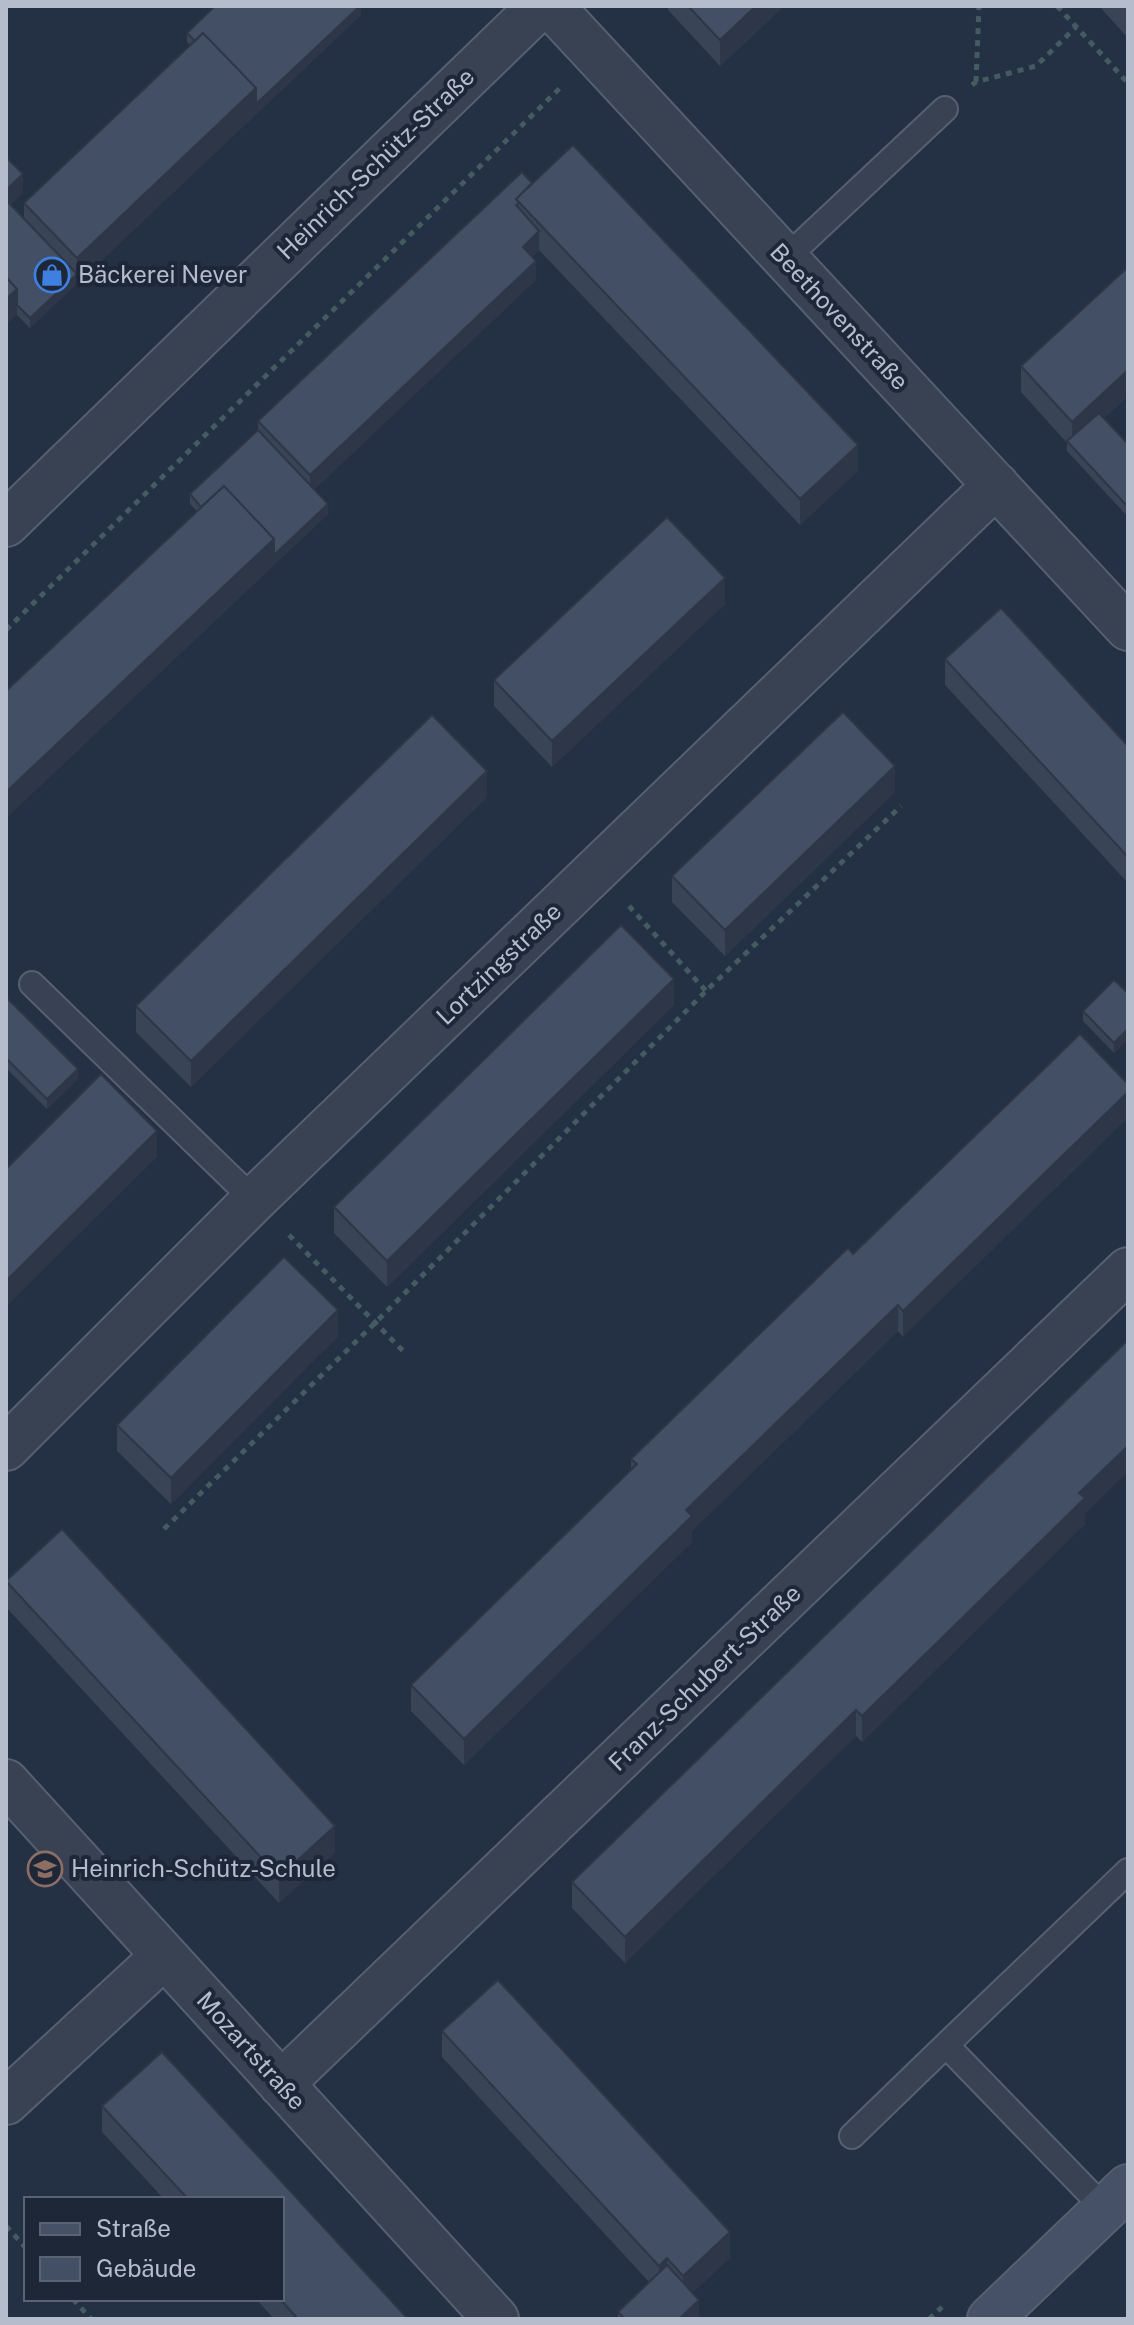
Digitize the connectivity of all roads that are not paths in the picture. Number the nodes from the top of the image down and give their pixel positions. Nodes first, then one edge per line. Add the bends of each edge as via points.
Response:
1 (540, 6) edge
2 (551, 6) edge
3 (945, 109) road end
4 (785, 259) junction
5 (996, 485) junction
6 (6, 524) edge
7 (1128, 628) edge
8 (32, 984) dead end
9 (254, 1200) junction
10 (1128, 1270) edge
11 (6, 1448) edge
12 (6, 1782) edge
13 (1128, 1871) edge
14 (164, 1956) junction
15 (946, 2045) junction
16 (281, 2084) junction
17 (6, 2102) edge
18 (852, 2136) dead end
19 (1116, 2198) edge
20 (496, 2319) edge
21 (990, 2319) edge

1 - 6 street, Heinrich-Schütz-Straße
2 - 4 street, Beethovenstraße
3 - 4 lane
4 - 5 street, Beethovenstraße
5 - 7 street, Beethovenstraße
5 - 9 street, Lortzingstraße
8 - 9 lane
9 - 11 street, Lortzingstraße
10 - 16 street, Franz-Schubert-Straße
12 - 14 street, Mozartstraße
13 - 15 lane
14 - 16 street, Mozartstraße
14 - 17 street
15 - 18 lane
15 - 19 lane
16 - 20 street, Mozartstraße
19 - 21 street

